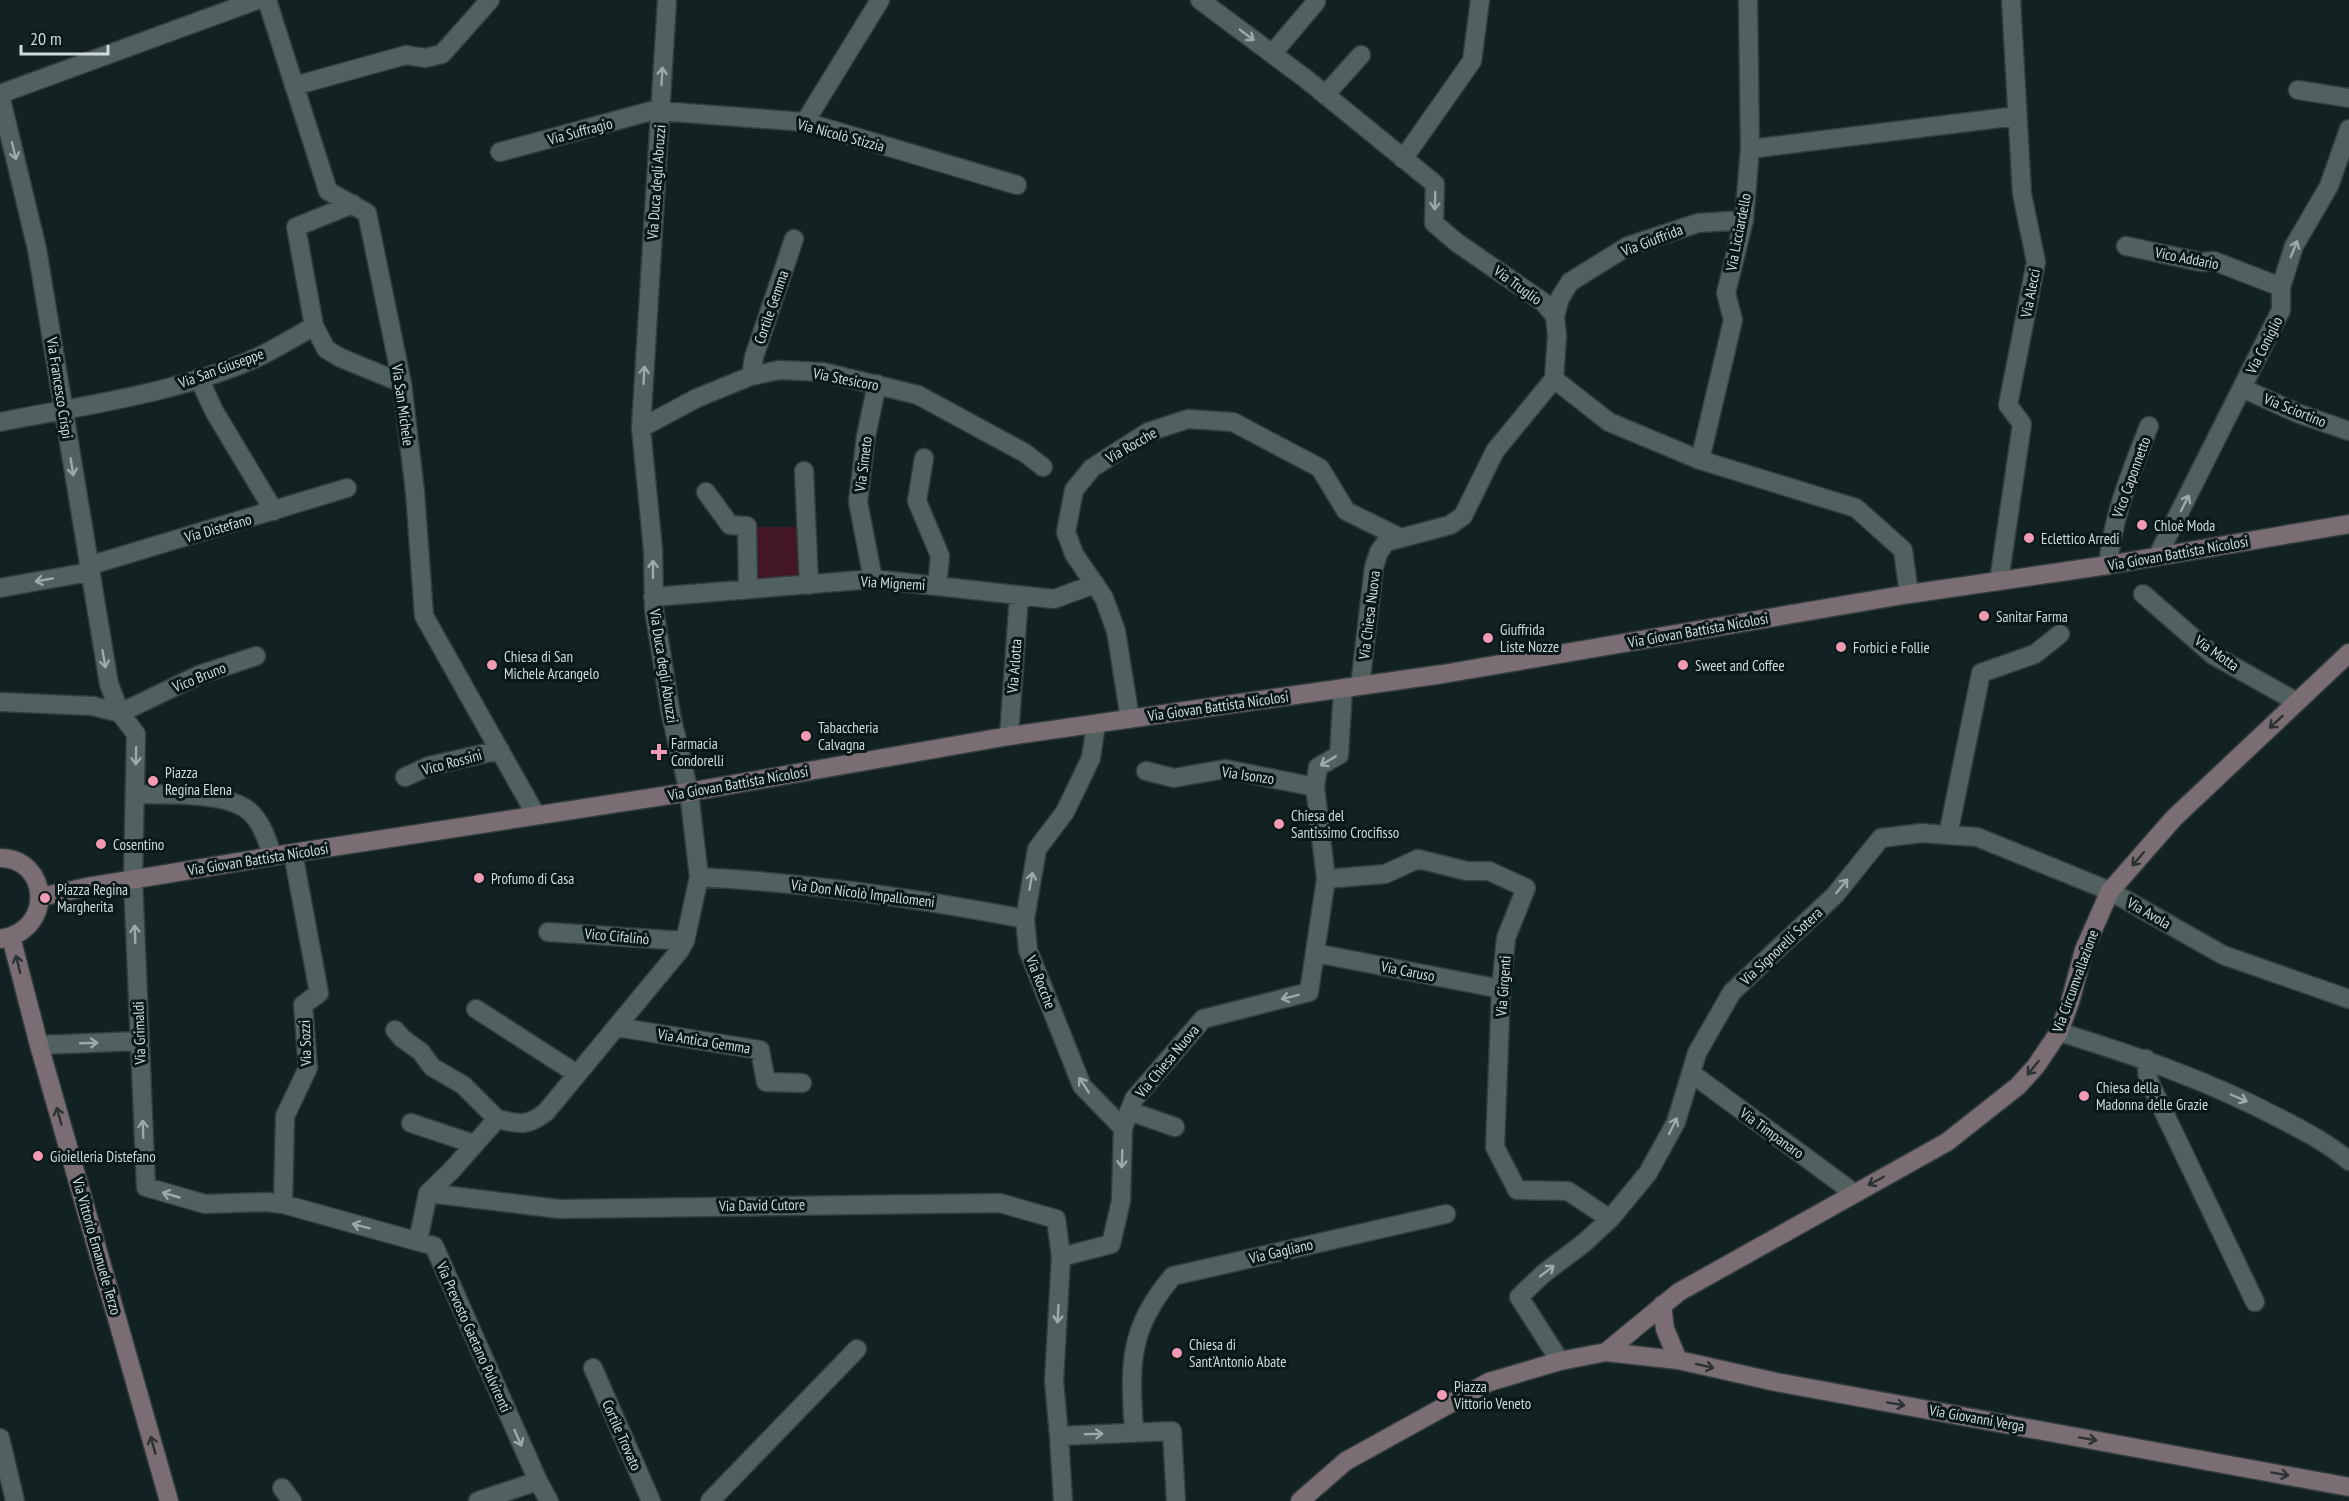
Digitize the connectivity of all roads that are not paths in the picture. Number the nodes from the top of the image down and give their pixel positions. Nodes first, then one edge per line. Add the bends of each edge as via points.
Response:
1 (257, 0) edge
2 (267, 0) edge
3 (490, 0) edge
4 (667, 0) edge
5 (880, 0) edge
6 (1200, 0) edge
7 (1480, 0) edge
8 (1748, 0) edge
9 (2011, 0) edge
10 (1316, 2) dead end
11 (1272, 54) junction
12 (1361, 55) dead end
13 (294, 86) junction
14 (2298, 90) dead end
15 (0, 94) edge
16 (1325, 95) junction
17 (2349, 98) edge
18 (660, 111) junction
19 (2017, 116) junction
20 (805, 123) junction
21 (2349, 129) edge
22 (1750, 149) junction
23 (500, 152) dead end
24 (1403, 159) junction
25 (2344, 159) edge
26 (1017, 185) dead end
27 (352, 204) junction
28 (1744, 220) junction
29 (794, 239) dead end
30 (2126, 246) dead end
31 (2281, 286) junction
32 (1555, 316) junction
33 (314, 327) junction
34 (751, 376) junction
35 (198, 378) junction
36 (1554, 379) junction
37 (402, 383) junction
38 (877, 384) junction
39 (2242, 388) junction
40 (63, 410) junction
41 (0, 422) edge
42 (2150, 426) dead end
43 (641, 428) junction
44 (2349, 431) edge
45 (924, 458) dead end
46 (1700, 460) junction
47 (1043, 467) dead end
48 (804, 471) dead end
49 (347, 489) dead end
50 (706, 492) dead end
51 (274, 511) junction
52 (2349, 524) edge
53 (1401, 538) junction
54 (2158, 555) junction
55 (2108, 565) junction
56 (88, 569) junction
57 (873, 579) junction
58 (1999, 581) junction
59 (1095, 584) junction
60 (809, 585) junction
61 (937, 586) junction
62 (0, 588) edge
63 (748, 589) junction
64 (1909, 594) junction
65 (2143, 594) dead end
66 (1019, 595) junction
67 (653, 597) junction
68 (2060, 634) dead end
69 (2349, 653) edge
70 (256, 656) dead end
71 (1352, 687) junction
72 (0, 702) edge
73 (2297, 702) junction
74 (120, 713) junction
75 (1130, 719) junction
76 (1096, 724) junction
77 (1009, 736) junction
78 (500, 750) junction
79 (1146, 771) dead end
80 (405, 777) dead end
81 (1315, 787) junction
82 (689, 792) junction
83 (135, 794) junction
84 (536, 815) junction
85 (1948, 835) junction
86 (293, 853) junction
87 (273, 856) junction
88 (0, 858) edge
89 (699, 877) junction
90 (133, 879) junction
91 (1326, 879) junction
92 (2110, 891) junction
93 (40, 897) junction
94 (1024, 919) junction
95 (548, 932) dead end
96 (6, 938) edge
97 (685, 942) junction
98 (1315, 953) junction
99 (1501, 989) junction
100 (2349, 999) edge
101 (476, 1009) dead end
102 (616, 1026) junction
103 (395, 1030) dead end
104 (2059, 1032) junction
105 (140, 1041) junction
106 (39, 1045) junction
107 (2146, 1059) junction
108 (1691, 1073) junction
109 (577, 1074) junction
110 (801, 1083) dead end
111 (497, 1119) junction
112 (1126, 1119) junction
113 (411, 1123) dead end
114 (1175, 1127) dead end
115 (474, 1144) junction
116 (2349, 1161) edge
117 (146, 1187) joint
118 (428, 1193) junction
119 (1854, 1193) junction
120 (283, 1204) junction
121 (1446, 1214) dead end
122 (1610, 1219) junction
123 (418, 1241) junction
124 (1061, 1257) junction
125 (2255, 1302) dead end
126 (1662, 1305) junction
127 (857, 1349) dead end
128 (1606, 1352) junction
129 (1678, 1360) junction
130 (1560, 1361) junction
131 (593, 1368) dead end
132 (1134, 1433) junction
133 (1059, 1436) junction
134 (0, 1438) edge
135 (538, 1481) junction
136 (2349, 1487) edge
137 (15, 1501) edge
138 (169, 1501) edge
139 (478, 1501) edge
140 (549, 1501) edge
141 (651, 1501) edge
142 (710, 1501) edge
143 (1062, 1501) edge
144 (1176, 1501) edge
145 (1302, 1501) edge

1 - 15 street
2 - 13 street, Via San Michele
3 - 13 street via 442,54 425,58 406,56
18 -> 4 street, Via Duca degli Abruzzi
5 - 20 street
6 -> 11 street, Via Truglio
7 - 24 street via 1472,61
8 - 22 street, Via Licciardello
9 - 19 street, Via Alecci
10 - 11 street
11 - 16 street, Via Truglio
12 - 16 street
13 - 27 street, Via San Michele via 328,191
14 - 17 street
15 -> 40 street, Via Francesco Crispi via 37,249
16 - 24 street, Via Truglio
18 - 20 street, Via Nicolò Stizzia
18 - 23 street, Via Suffragio
43 -> 18 street, Via Duca degli Abruzzi
19 - 22 street
19 - 58 street, Via Alecci via 2022,194 2036,262 2008,405 2022,424
20 - 26 street, Via Nicolò Stizzia
21 - 25 street, Via Coniglio
22 - 28 street, Via Licciardello
24 -> 32 street, Via Truglio via 1435,184 1434,223 1544,302
31 -> 25 street, Via Coniglio via 2294,246
27 - 33 street via 296,227
27 - 37 street, Via San Michele via 367,213
28 - 32 street, Via Giuffrida via 1698,223 1628,246 1570,282
28 - 46 street, Via Licciardello via 1726,292 1733,320
29 - 34 street, Cortile Gemma
30 - 31 street, Vico Addario via 2201,262 2214,261
31 - 39 street, Via Coniglio via 2281,310
32 - 36 street, Via Truglio
33 - 35 street, Via San Giuseppe via 257,357
33 - 37 street via 326,349
34 - 38 street, Via Stesicoro via 779,370 823,372
34 - 43 street, Via Stesicoro via 696,398
35 - 40 street, Via San Giuseppe
35 - 51 street
36 - 46 street via 1610,422
36 - 53 street, Via Chiesa Nuova via 1495,451 1463,516 1450,525
37 - 78 street, Via San Michele via 424,616
38 - 47 street, Via Stesicoro via 918,394 1025,453
38 - 57 street, Via Simeto via 858,502
39 - 44 street, Via Sciortino
54 -> 39 street, Via Coniglio
40 - 41 street, Via San Giuseppe
40 -> 56 street, Via Francesco Crispi
42 - 55 street, Vico Caponnetto via 2121,498
67 -> 43 street, Via Duca degli Abruzzi via 653,550
45 - 61 street via 917,501 940,556
46 - 64 street via 1856,508 1903,550
48 - 60 street
49 - 51 street, Via Distefano
50 - 63 street via 730,525 747,526
51 - 56 street, Via Distefano
52 - 54 street, Via Giovan Battista Nicolosi
53 - 59 street, Via Rocche via 1346,511 1320,468 1233,422 1188,419 1148,432 1092,468 1074,490 1066,531 1074,554
53 - 71 street, Via Chiesa Nuova via 1386,542 1374,567
54 - 55 street, Via Giovan Battista Nicolosi
55 - 58 street, Via Giovan Battista Nicolosi
56 -> 62 street, Via Distefano
56 -> 74 street, Via Francesco Crispi via 109,684
57 - 60 street, Via Mignemi
57 - 61 street, Via Mignemi
58 - 64 street, Via Giovan Battista Nicolosi
59 - 66 street, Via Mignemi via 1054,599
59 - 75 street, Via Rocche via 1116,631
60 - 63 street, Via Mignemi
61 - 66 street, Via Mignemi
63 - 67 street, Via Mignemi
64 - 71 street, Via Giovan Battista Nicolosi
65 - 73 street, Via Motta via 2213,655
66 - 77 street, Via Arlotta
67 - 82 street, Via Duca degli Abruzzi via 671,715
68 - 85 street via 2035,654 1974,668
69 - 73 street, Via Circumvallazione
70 - 74 street, Vico Bruno via 199,675
71 - 75 street, Via Giovan Battista Nicolosi
71 -> 81 street, Via Chiesa Nuova via 1339,755 1318,767
72 - 74 street via 93,706
73 -> 92 street, Via Circumvallazione via 2174,818
74 -> 83 street, Via Francesco Crispi via 136,734
75 - 76 street, Via Giovan Battista Nicolosi
76 - 77 street, Via Giovan Battista Nicolosi
94 -> 76 street, Via Rocche via 1037,849 1076,790 1091,758
77 - 82 street, Via Giovan Battista Nicolosi
78 - 80 street, Vico Rossini via 429,766
78 - 84 street, Via San Michele
79 - 81 street, Via Isonzo via 1174,778 1225,769
81 - 91 street, Via Chiesa Nuova
82 - 84 street, Via Giovan Battista Nicolosi
82 - 89 street, Via Duca degli Abruzzi
83 - 87 street via 208,797 237,804 260,825
83 - 90 street, Via Grimaldi
84 - 86 street, Via Giovan Battista Nicolosi
85 - 92 street, Via Avola via 1977,837
108 -> 85 street, Via Signorelli Sotera via 1697,1053 1732,993 1835,895 1881,838 1922,833
86 - 87 street, Via Giovan Battista Nicolosi
86 - 120 street, Via Sozzi via 319,993 303,1005 308,1068 285,1116
87 - 90 street, Via Giovan Battista Nicolosi
88 - 93 street via 20,863 30,872
89 - 94 street, Via Don Nicolò Impallomeni via 764,880 908,898
89 - 97 street, Via Duca degli Abruzzi
90 - 93 street, Via Giovan Battista Nicolosi
105 -> 90 street, Via Grimaldi
91 - 98 street, Via Chiesa Nuova
91 - 99 street, Via Girgenti via 1385,874 1418,859 1467,871 1489,871 1526,888 1506,938
92 - 100 street, Via Avola via 2223,956
92 - 104 street, Via Circumvallazione via 2084,950
93 - 96 street via 33,922 23,932
112 -> 94 street, Via Rocche via 1082,1086 1028,950
95 - 97 street, Vico Cifalinò
106 -> 96 street, Via Vittorio Emanuele Terzo
97 - 102 street, Via Duca degli Abruzzi
98 - 99 street, Via Caruso
98 -> 112 street, Via Chiesa Nuova via 1309,992 1203,1019 1134,1099
99 - 122 street, Via Girgenti via 1496,1147 1517,1190 1568,1191
101 - 109 street
102 - 109 street, Via Duca degli Abruzzi
102 - 110 street, Via Antica Gemma via 760,1050 766,1082
103 - 111 street via 432,1067 463,1085
104 - 107 street
104 -> 119 street, Via Circumvallazione via 2036,1066 1992,1108 1947,1142
106 -> 105 street
117 -> 105 street, Via Grimaldi
138 -> 106 street, Via Vittorio Emanuele Terzo
107 -> 116 street via 2251,1103 2330,1145
107 - 125 street via 2148,1079
108 - 119 street, Via Timpanaro
122 -> 108 street, Via Signorelli Sotera via 1648,1173 1676,1122
109 - 111 street, Via Duca degli Abruzzi via 533,1122
111 - 115 street
112 - 114 street
112 -> 124 street via 1121,1201 1111,1244
113 - 115 street
115 - 118 street
120 -> 117 street, Via Prevosto Gaetano Pulvirenti via 205,1204
118 - 123 street
118 - 124 street, Via David Cutore via 559,1209 1000,1203 1056,1219
119 - 126 street, Via Circumvallazione
123 -> 120 street, Via Prevosto Gaetano Pulvirenti
121 - 132 street, Via Gagliano via 1173,1276 1141,1324 1132,1352
130 -> 122 street, Via Signorelli Sotera via 1518,1297
123 -> 135 street, Via Prevosto Gaetano Pulvirenti via 434,1246
124 -> 133 street via 1054,1381
126 - 128 street, Via Circumvallazione
126 - 129 street via 1665,1329
127 - 142 street
128 - 129 street, Via Giovanni Verga
128 - 130 street
129 -> 136 street, Via Giovanni Verga via 1776,1382
130 - 145 street via 1489,1382 1346,1461
131 - 141 street, Cortile Trovato
133 -> 132 street
132 - 144 street via 1172,1431
133 - 143 street
134 - 137 street
135 - 139 street
135 - 140 street, Via Prevosto Gaetano Pulvirenti

